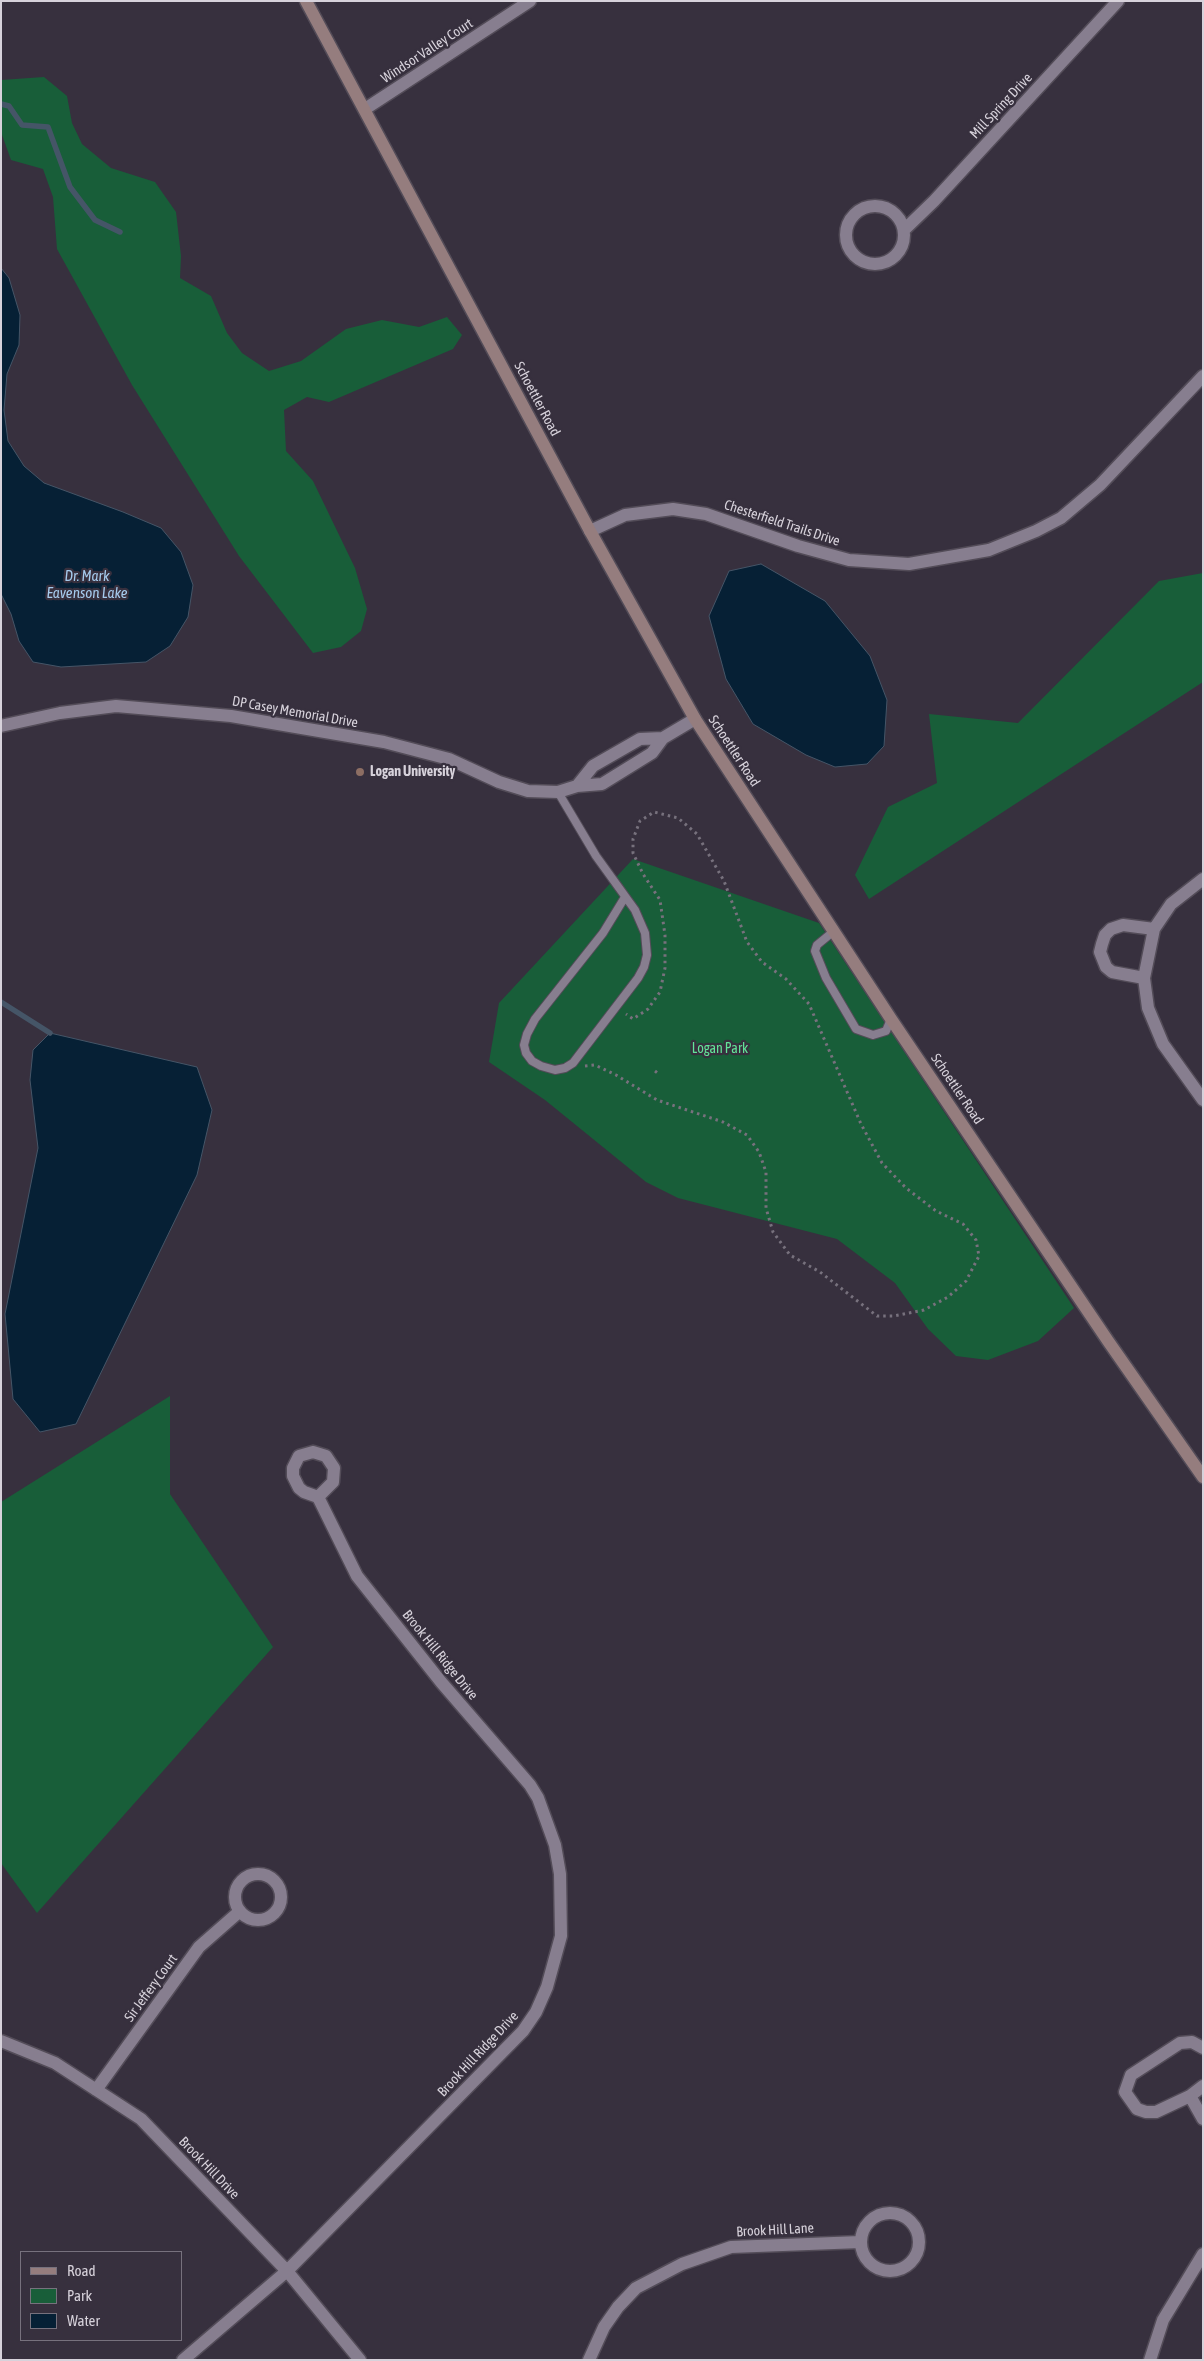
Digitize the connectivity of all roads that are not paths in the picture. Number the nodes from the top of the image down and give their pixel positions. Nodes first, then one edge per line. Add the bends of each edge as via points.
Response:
1 (306, 1) edge
2 (530, 1) edge
3 (1118, 1) edge
4 (366, 109) junction
5 (904, 230) junction
6 (1203, 376) edge
7 (590, 531) junction
8 (695, 719) junction
9 (1, 726) edge
10 (663, 738) junction
11 (577, 786) junction
12 (558, 792) junction
13 (1203, 879) edge
14 (625, 897) junction
15 (1154, 929) junction
16 (834, 931) junction
17 (1144, 978) junction
18 (891, 1019) junction
19 (1203, 1100) edge
20 (1203, 1477) edge
21 (318, 1497) dead end
22 (240, 1911) dead end
23 (1, 2041) edge
24 (1203, 2048) edge
25 (1203, 2086) edge
26 (96, 2090) junction
27 (1190, 2096) junction
28 (1203, 2119) edge
29 (860, 2242) junction
30 (1203, 2254) edge
31 (287, 2272) junction
32 (183, 2360) edge
33 (360, 2360) edge
34 (589, 2360) edge
35 (1150, 2360) edge

1 - 4 street, Schoettler Road
2 - 4 street, Windsor Valley Court
3 - 5 street, Mill Spring Drive
4 - 7 street, Schoettler Road
5 - 5 street via 896,214 888,208 870,206 861,209 849,223 846,242 857,259 881,264 901,250
6 - 7 street, Chesterfield Trails Drive via 1100,485 1061,518 990,550 909,564 849,560 706,514 673,509 625,515
7 - 8 street, Schoettler Road
8 - 10 street, DP Casey Memorial Drive
8 - 16 street, Schoettler Road
9 - 12 street, DP Casey Memorial Drive via 60,713 116,706 232,716 384,742 449,759 528,791
10 - 11 street, DP Casey Memorial Drive via 652,753 602,784
10 - 11 street, DP Casey Memorial Drive via 640,739 593,766
11 - 12 street, DP Casey Memorial Drive
12 - 14 lane
13 - 15 street via 1171,904
14 - 14 lane via 603,932 534,1019 526,1034 526,1053 541,1066 555,1070 573,1062 641,973 647,955 645,932
15 - 17 street
15 - 17 street via 1123,925 1110,929 1100,952 1106,967 1112,972
16 - 18 street, Schoettler Road
16 - 18 lane via 817,945 815,951 826,978 856,1029 873,1035 886,1031
17 - 19 street via 1148,1008 1163,1044
18 - 20 street, Schoettler Road
21 - 31 street, Brook Hill Ridge Drive via 357,1576 538,1798 555,1845 560,1874 561,1936 547,1988 523,2031
22 - 26 street, Sir Jeffery Court via 199,1947
23 - 26 street, Brook Hill Drive via 55,2062
24 - 27 street via 1192,2042 1180,2043 1130,2075 1125,2092 1137,2109 1146,2112 1156,2112
25 - 27 street
26 - 31 street, Brook Hill Drive via 141,2119
27 - 28 street
29 - 29 street via 866,2260 882,2270 901,2269 909,2264 919,2247 916,2228 902,2215 892,2213 883,2214 867,2224
29 - 34 street, Brook Hill Lane via 731,2247 682,2264 636,2288 604,2327
30 - 35 street via 1163,2320
31 - 32 street, Brook Hill Ridge Drive
31 - 33 street, Brook Hill Drive

